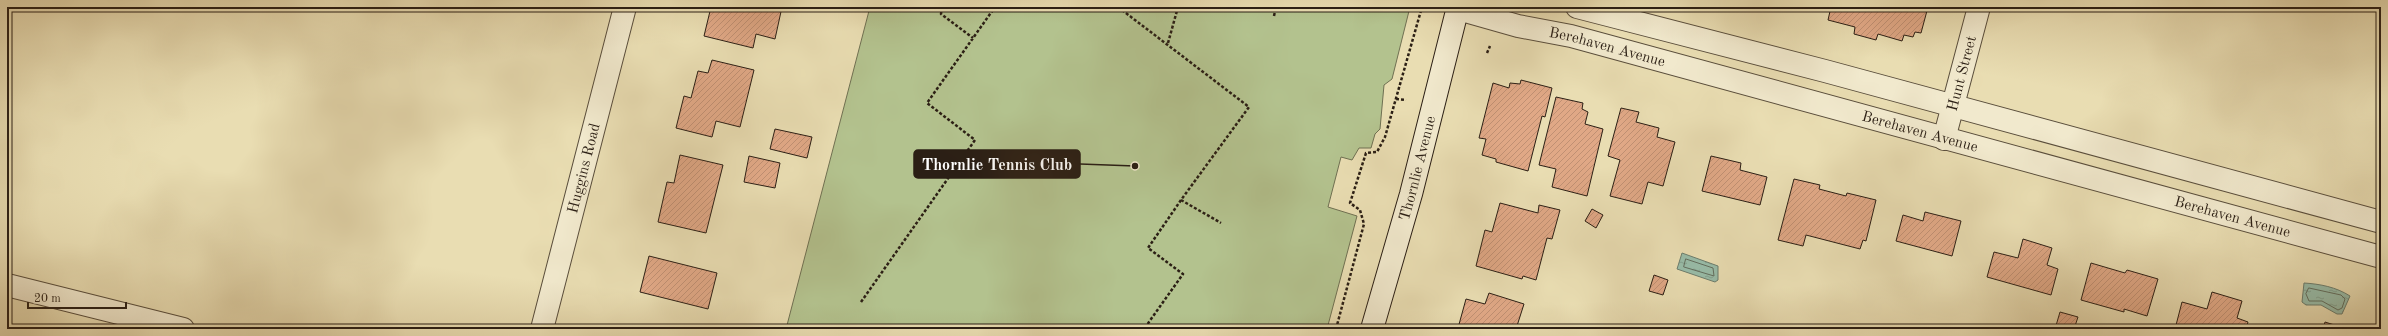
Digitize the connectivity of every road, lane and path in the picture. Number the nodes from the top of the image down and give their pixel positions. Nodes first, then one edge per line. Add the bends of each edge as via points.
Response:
1 (625, 7) edge
2 (942, 7) edge
3 (995, 7) edge
4 (1118, 7) edge
5 (1178, 7) edge
6 (1276, 7) edge
7 (1422, 7) edge
8 (1577, 7) edge
9 (1979, 7) edge
10 (1458, 8) edge
11 (1274, 16) dead end
12 (973, 38) junction
13 (1168, 43) junction
14 (1953, 106) junction
15 (1944, 139) junction
16 (1181, 200) junction
17 (2381, 222) edge
18 (1221, 223) dead end
19 (2381, 257) edge
20 (7, 285) edge
21 (860, 302) dead end
22 (183, 329) edge
23 (542, 329) edge
24 (1144, 329) edge
25 (1336, 329) edge
26 (1372, 329) edge

1 - 23 street, Huggins Road
2 - 12 path via 941,14
3 - 12 path
4 - 13 path
5 - 13 path
6 - 11 path
7 - 25 path via 1386,137 1377,152 1366,153 1350,203 1360,210 1364,224
8 - 14 street
9 - 14 street, Hunt Street
10 - 15 street, Berehaven Avenue via 1518,26 1578,38
10 - 26 street, Thornlie Avenue via 1411,194
12 - 21 path via 927,103 975,140
13 - 16 path via 1249,107
14 - 15 street, Hunt Street
14 - 17 street
15 - 19 street, Berehaven Avenue
16 - 18 path
16 - 24 path via 1148,248 1183,274
20 - 22 street

